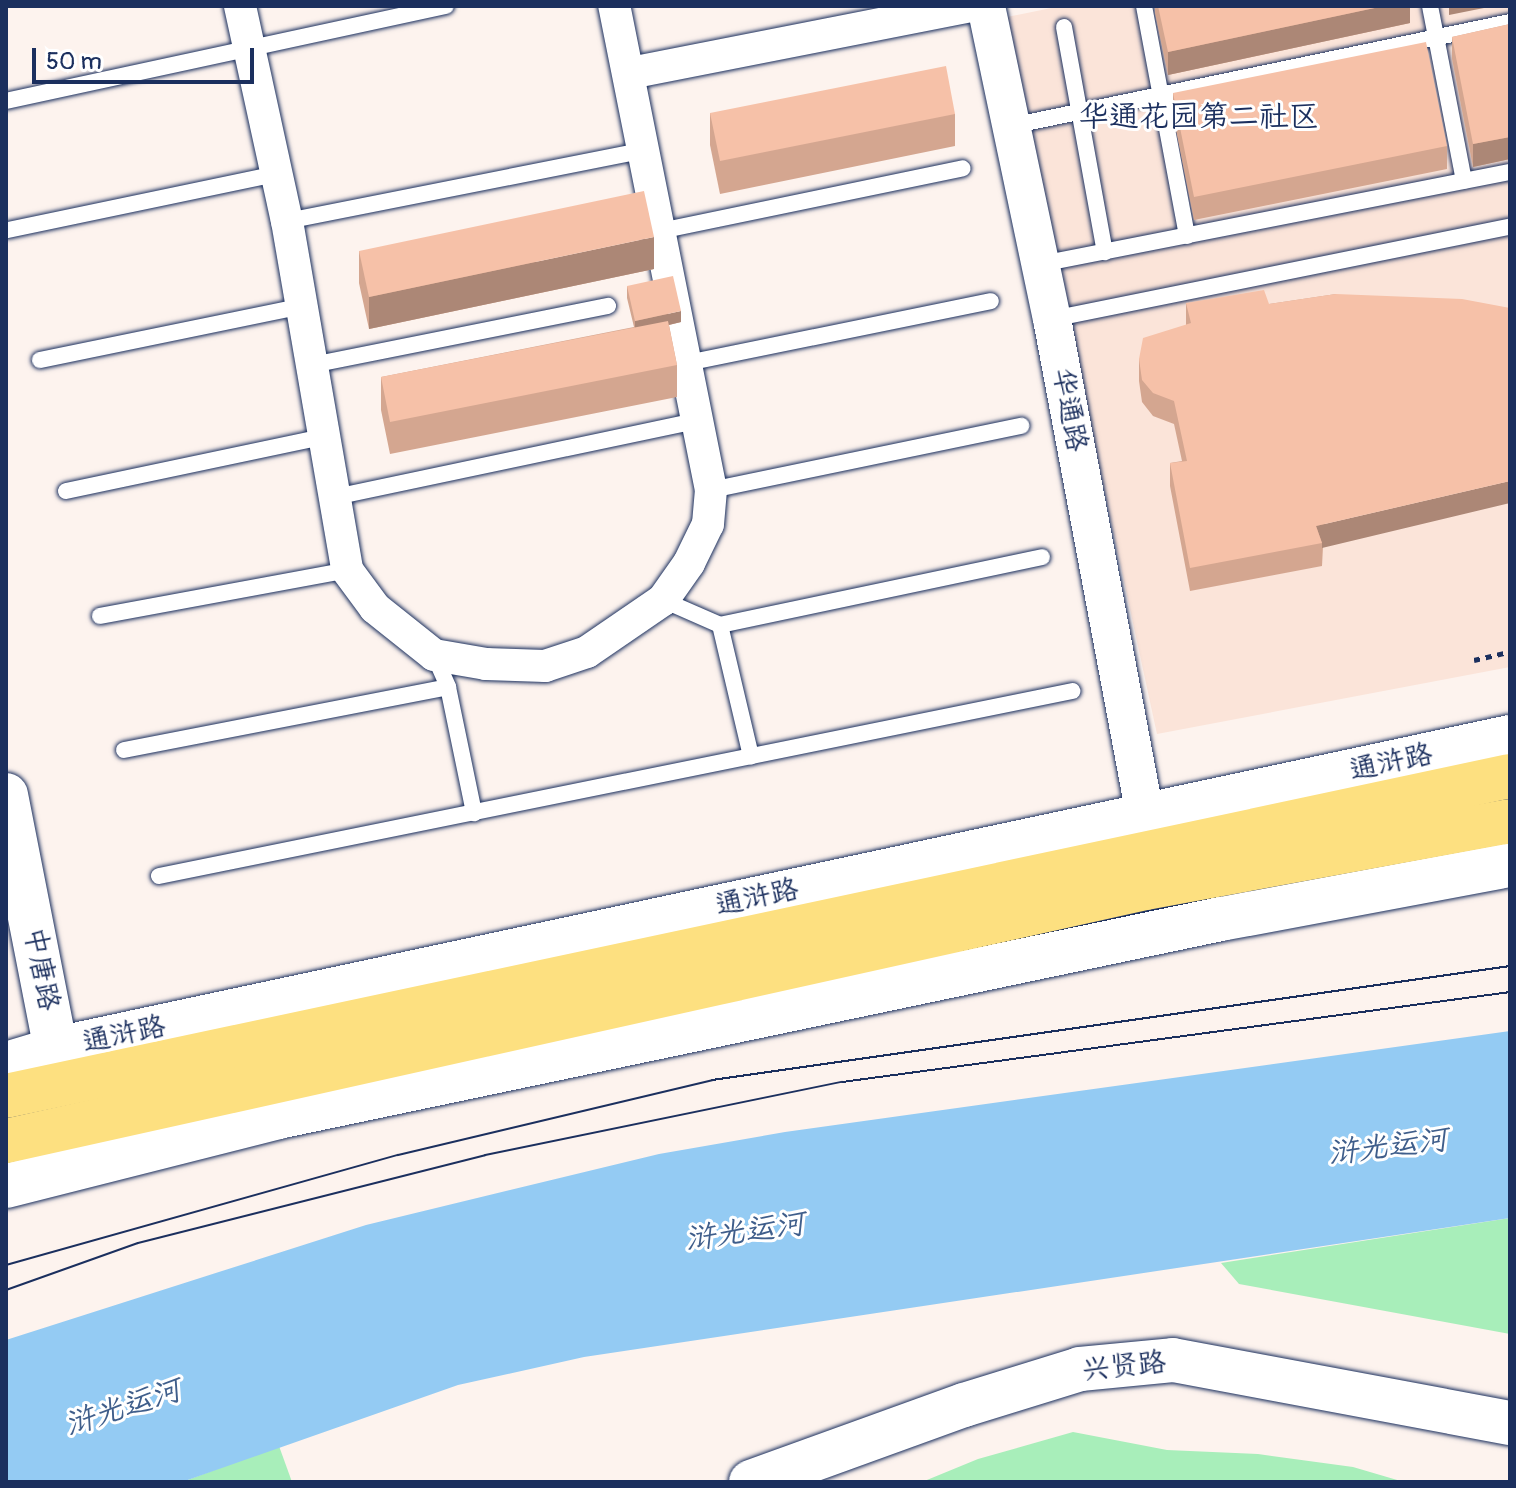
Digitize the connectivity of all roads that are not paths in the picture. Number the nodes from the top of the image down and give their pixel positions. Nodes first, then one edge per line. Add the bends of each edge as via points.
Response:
1 (240, 6) edge
2 (446, 6) edge
3 (614, 6) edge
4 (970, 6) edge
5 (986, 6) edge
6 (1144, 6) edge
7 (1430, 6) edge
8 (1510, 22) edge
9 (1064, 27) dead end
10 (1436, 37) junction
11 (250, 49) junction
12 (630, 73) junction
13 (1161, 95) junction
14 (6, 101) edge
15 (1079, 112) junction
16 (1011, 126) junction
17 (645, 150) junction
18 (963, 168) dead end
19 (1510, 172) edge
20 (277, 174) junction
21 (1464, 181) junction
22 (287, 221) junction
23 (1510, 227) edge
24 (8, 230) dead end
25 (660, 231) junction
26 (1187, 236) junction
27 (1105, 252) junction
28 (1041, 264) junction
29 (991, 301) dead end
30 (302, 306) junction
31 (608, 306) dead end
32 (1052, 319) junction
33 (40, 360) dead end
34 (687, 363) junction
35 (312, 365) junction
36 (695, 421) junction
37 (1021, 426) dead end
38 (322, 437) junction
39 (711, 490) junction
40 (66, 491) dead end
41 (335, 497) junction
42 (1042, 557) dead end
43 (347, 570) junction
44 (663, 600) junction
45 (100, 616) dead end
46 (720, 625) junction
47 (434, 655) junction
48 (448, 687) junction
49 (1072, 691) dead end
50 (1510, 737) edge
51 (124, 750) dead end
52 (751, 756) junction
53 (1510, 776) edge
54 (6, 795) edge
55 (474, 813) junction
56 (1145, 815) junction
57 (1510, 821) edge
58 (1510, 865) edge
59 (159, 876) dead end
60 (56, 1049) junction
61 (6, 1064) edge
62 (6, 1096) edge
63 (6, 1141) edge
64 (6, 1186) edge
65 (1510, 1423) edge
66 (751, 1482) edge

1 - 11 street
2 - 11 lane
3 - 12 street
4 - 12 street
5 - 16 street, 华通路
6 - 13 lane
7 - 10 lane
8 - 10 lane
9 - 15 lane
10 - 13 lane
10 - 21 lane
11 - 14 lane
11 - 20 street
12 - 17 street
13 - 15 lane
13 - 26 lane
15 - 16 lane
15 - 27 lane
16 - 28 street, 华通路
17 - 22 lane
17 - 25 street
18 - 25 lane
19 - 21 lane
20 - 22 street
20 - 24 lane
21 - 26 lane
22 - 30 street
23 - 32 lane
25 - 34 street
26 - 27 lane
27 - 28 lane
28 - 32 street, 华通路
29 - 34 lane
30 - 33 lane
30 - 35 street
31 - 35 lane
32 - 56 street, 华通路
34 - 36 street
35 - 38 street
36 - 39 street
36 - 41 lane
37 - 39 lane
38 - 40 lane
38 - 41 street
39 - 44 street via 708,524
41 - 43 street
42 - 46 lane
43 - 45 lane
43 - 47 street via 375,608
44 - 46 lane
44 - 47 street via 587,652 545,666
46 - 52 lane
47 - 48 lane
48 - 51 lane
48 - 55 lane
49 - 52 lane
50 - 56 main road, 通浒路
52 - 55 lane
53 - 62 main road, 通浒路
54 - 60 main road, 中唐路
55 - 59 lane
56 - 60 main road, 通浒路
57 - 63 main road via 1145,888
58 - 64 main road via 1130,938 278,1117
60 - 61 main road, 通浒路
65 - 66 main road, 兴贤路 via 1173,1360 1080,1369

